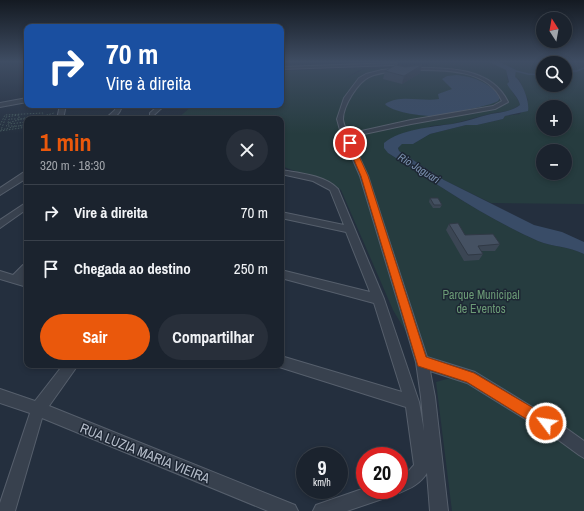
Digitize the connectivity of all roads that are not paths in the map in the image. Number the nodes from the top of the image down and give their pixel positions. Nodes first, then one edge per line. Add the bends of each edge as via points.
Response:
1 (356, 86) edge
2 (495, 86) edge
3 (24, 101) edge
4 (0, 105) edge
5 (118, 108) edge
6 (159, 108) edge
7 (152, 114) dead end
8 (112, 116) edge
9 (346, 136) junction
10 (284, 173) edge
11 (24, 176) edge
12 (0, 192) edge
13 (24, 210) edge
14 (284, 216) edge
15 (0, 225) edge
16 (350, 229) junction
17 (24, 271) edge
18 (0, 275) edge
19 (284, 275) edge
20 (15, 279) junction
21 (24, 282) edge
22 (378, 300) junction
23 (422, 362) junction
24 (284, 363) edge
25 (70, 368) edge
26 (0, 396) edge
27 (412, 402) junction
28 (38, 409) junction
29 (584, 450) edge
30 (408, 482) edge
31 (358, 499) edge
32 (6, 511) edge
33 (290, 511) edge
34 (322, 511) edge
35 (439, 511) edge

1 - 9 street via 341,113 340,119
2 - 9 street via 505,102 495,107
3 - 4 street
5 - 8 street
6 - 7 street
9 - 23 street via 364,176
10 - 16 street via 329,185 337,193
11 - 12 street
13 - 15 street
14 - 16 street
16 - 22 street
17 - 20 street
18 - 20 street
19 - 22 street
20 - 21 street
22 - 27 street
23 - 29 street via 470,377
23 - 35 street
24 - 27 street
25 - 28 street
26 - 28 street, RUA LUZIA MARIA VIEIRA
27 - 30 street via 422,467
28 - 32 street
28 - 33 street, RUA LUZIA MARIA VIEIRA
31 - 34 street

